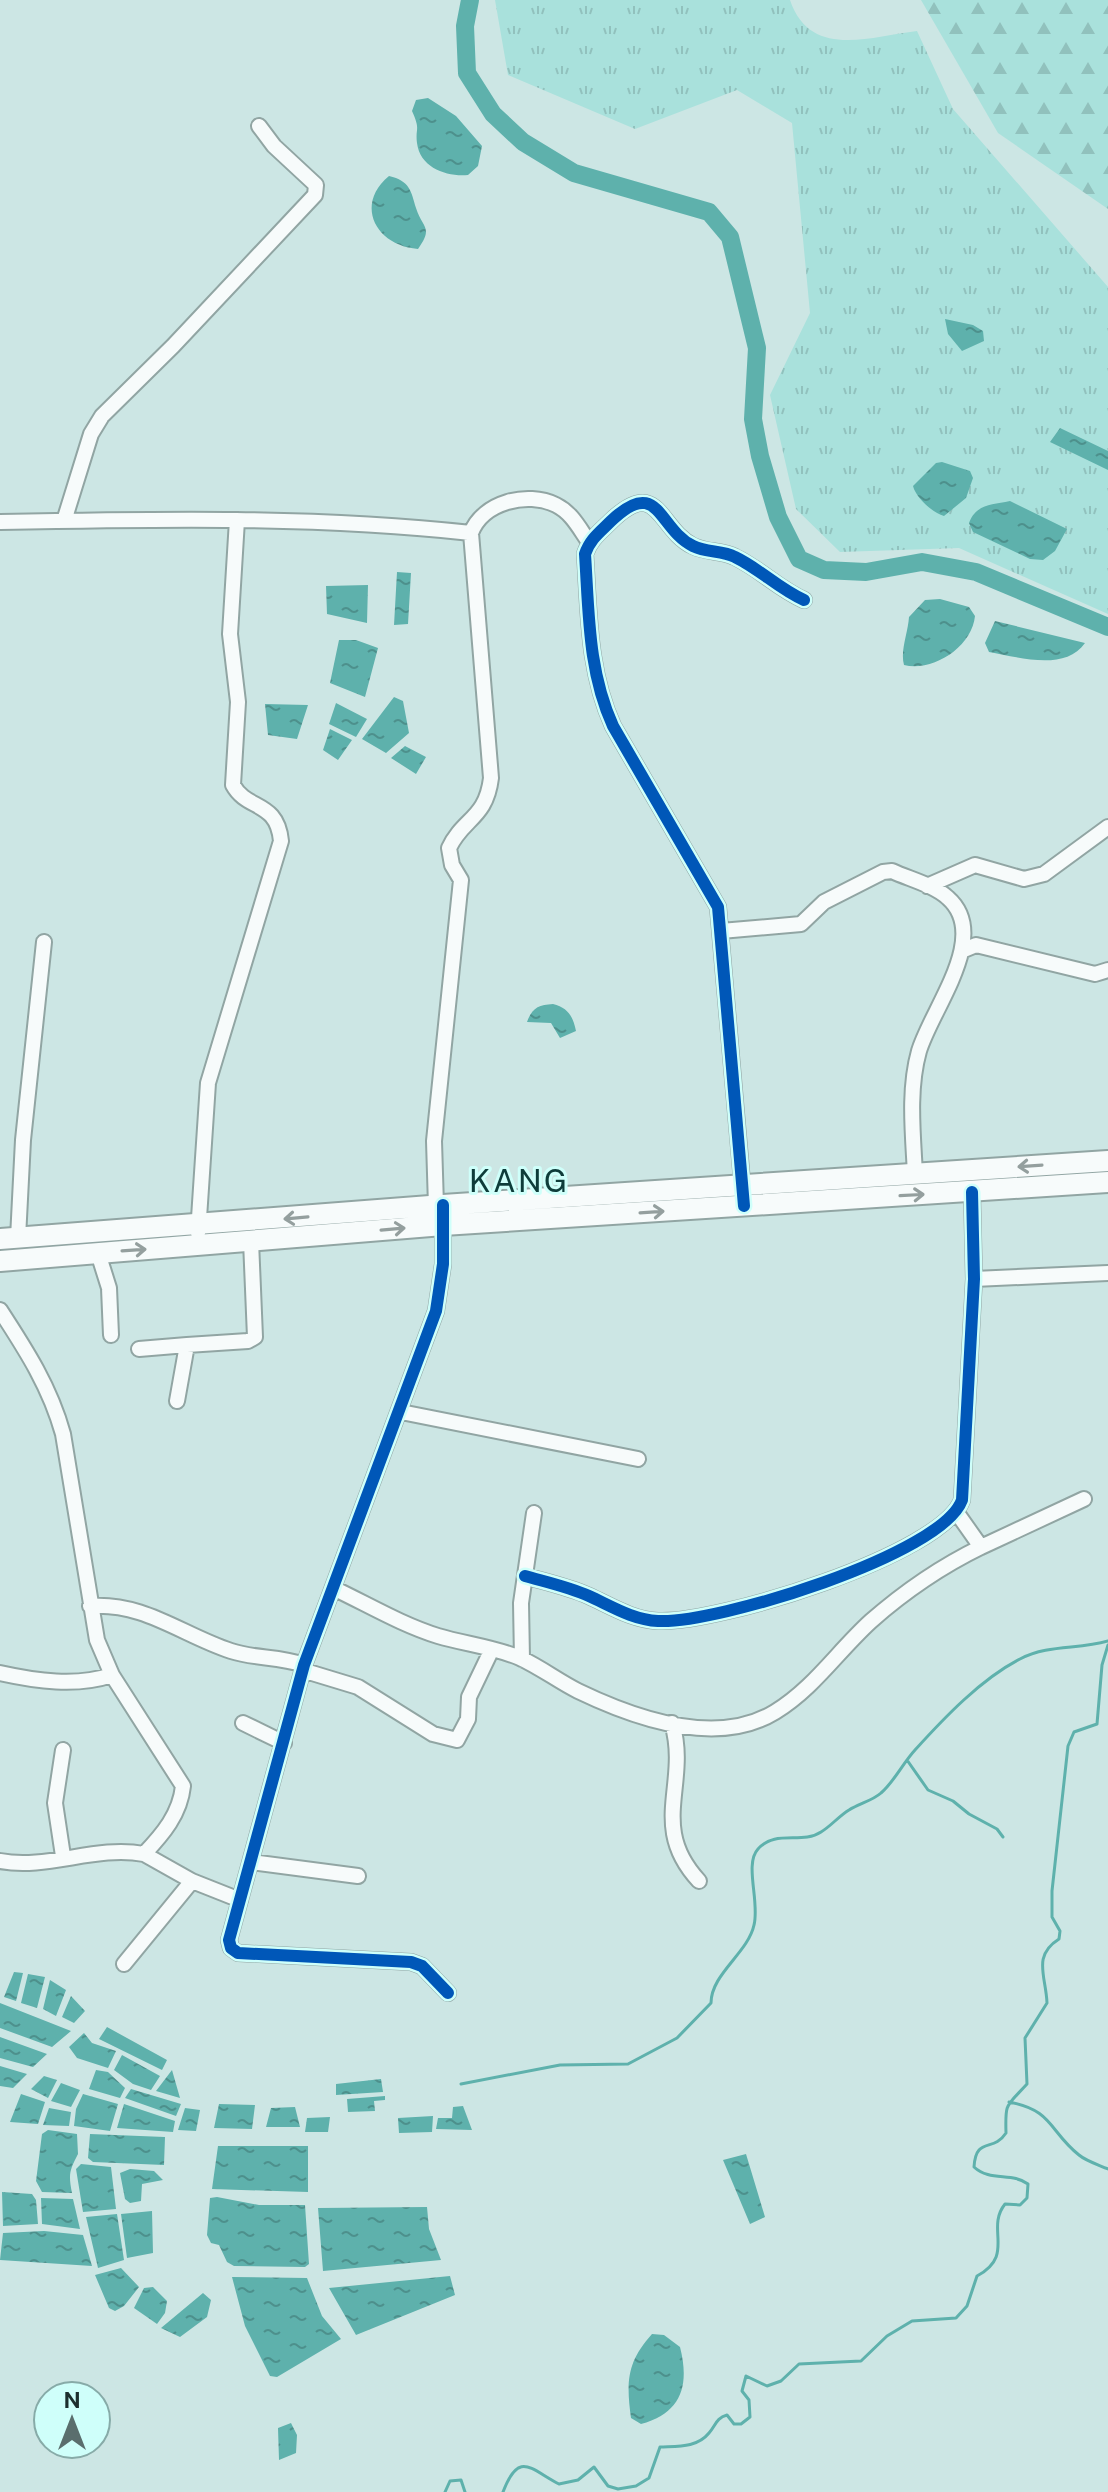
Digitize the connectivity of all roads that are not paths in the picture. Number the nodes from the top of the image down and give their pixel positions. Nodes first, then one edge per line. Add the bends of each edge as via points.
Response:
1 (259, 126) dead end
2 (237, 520) junction
3 (64, 521) junction
4 (0, 522) edge
5 (471, 533) junction
6 (589, 542) junction
7 (804, 600) dead end
8 (1108, 827) edge
9 (927, 886) junction
10 (721, 931) junction
11 (44, 942) dead end
12 (964, 950) junction
13 (1108, 970) edge
14 (1108, 1161) edge
15 (915, 1174) junction
16 (1108, 1182) edge
17 (972, 1192) junction
18 (743, 1197) junction
19 (441, 1212) junction
20 (198, 1236) junction
21 (9, 1238) edge
22 (251, 1241) junction
23 (98, 1253) junction
24 (0, 1261) edge
25 (1108, 1273) edge
26 (974, 1279) junction
27 (0, 1310) edge
28 (111, 1335) dead end
29 (187, 1345) junction
30 (139, 1349) dead end
31 (177, 1401) dead end
32 (401, 1412) junction
33 (638, 1459) dead end
34 (1084, 1499) dead end
35 (534, 1513) dead end
36 (957, 1513) junction
37 (981, 1547) junction
38 (525, 1576) junction
39 (333, 1588) junction
40 (90, 1606) junction
41 (492, 1649) junction
42 (522, 1659) junction
43 (303, 1668) junction
44 (0, 1673) edge
45 (112, 1675) junction
46 (243, 1723) dead end
47 (672, 1723) junction
48 (284, 1743) junction
49 (63, 1750) dead end
50 (144, 1854) junction
51 (63, 1856) junction
52 (0, 1861) edge
53 (251, 1862) junction
54 (358, 1876) dead end
55 (192, 1881) junction
56 (699, 1881) dead end
57 (240, 1900) junction
58 (124, 1964) dead end
59 (448, 1993) dead end

1 - 3 street via 316,185 315,195 102,416 91,434
2 - 3 street
2 - 5 street
2 - 20 street via 230,634 238,702 233,785 277,821 281,841 208,1083
3 - 4 street
5 - 6 street via 481,517 520,498 555,505 571,515
5 - 19 street via 491,778 480,814 449,848 461,880 434,1141
6 - 7 street via 630,504 652,505 685,542 735,556
6 - 10 street via 585,554 599,695 715,900
8 - 9 street via 1044,874 1024,879 975,865
9 - 10 street via 883,872 824,902 801,924
9 - 12 street via 948,898 960,915
10 - 18 street
11 - 21 street
12 - 13 street via 976,945 1095,974
12 - 15 street via 918,1056 912,1116
14 -> 15 highway
15 - 18 highway
16 - 17 highway
18 -> 17 highway
17 - 26 street
18 - 19 highway
19 -> 20 highway
22 -> 19 highway
19 - 32 street via 436,1311
20 - 21 highway
20 - 22 highway
23 -> 20 highway
22 - 29 street via 255,1337
23 - 24 highway
23 - 28 street via 109,1288
25 - 26 street
26 - 36 street via 962,1500
27 - 40 street via 55,1405
29 - 30 street
29 - 31 street
32 - 33 street
32 - 39 street
34 - 37 street
35 - 38 street
36 - 37 street
36 - 38 street via 907,1548 721,1614 658,1621
37 - 47 street via 945,1565 871,1622 818,1681 771,1715 724,1729
38 - 42 street
39 - 41 street via 436,1635
39 - 43 street
40 - 43 street via 132,1608 228,1650 284,1658
40 - 45 street
41 - 42 street
41 - 43 street via 469,1697 468,1719 457,1740 433,1734 358,1687
42 - 47 street via 577,1691
43 - 48 street
44 - 45 street via 90,1682
45 - 50 street via 183,1786 172,1819
46 - 48 street
47 - 56 street via 679,1762 671,1813 683,1864
48 - 53 street
49 - 51 street via 55,1803
50 - 51 street via 120,1850
50 - 55 street
51 - 52 street via 24,1865
53 - 54 street
53 - 57 street
55 - 57 street
55 - 58 street
57 - 59 street via 229,1940 238,1953 411,1962

